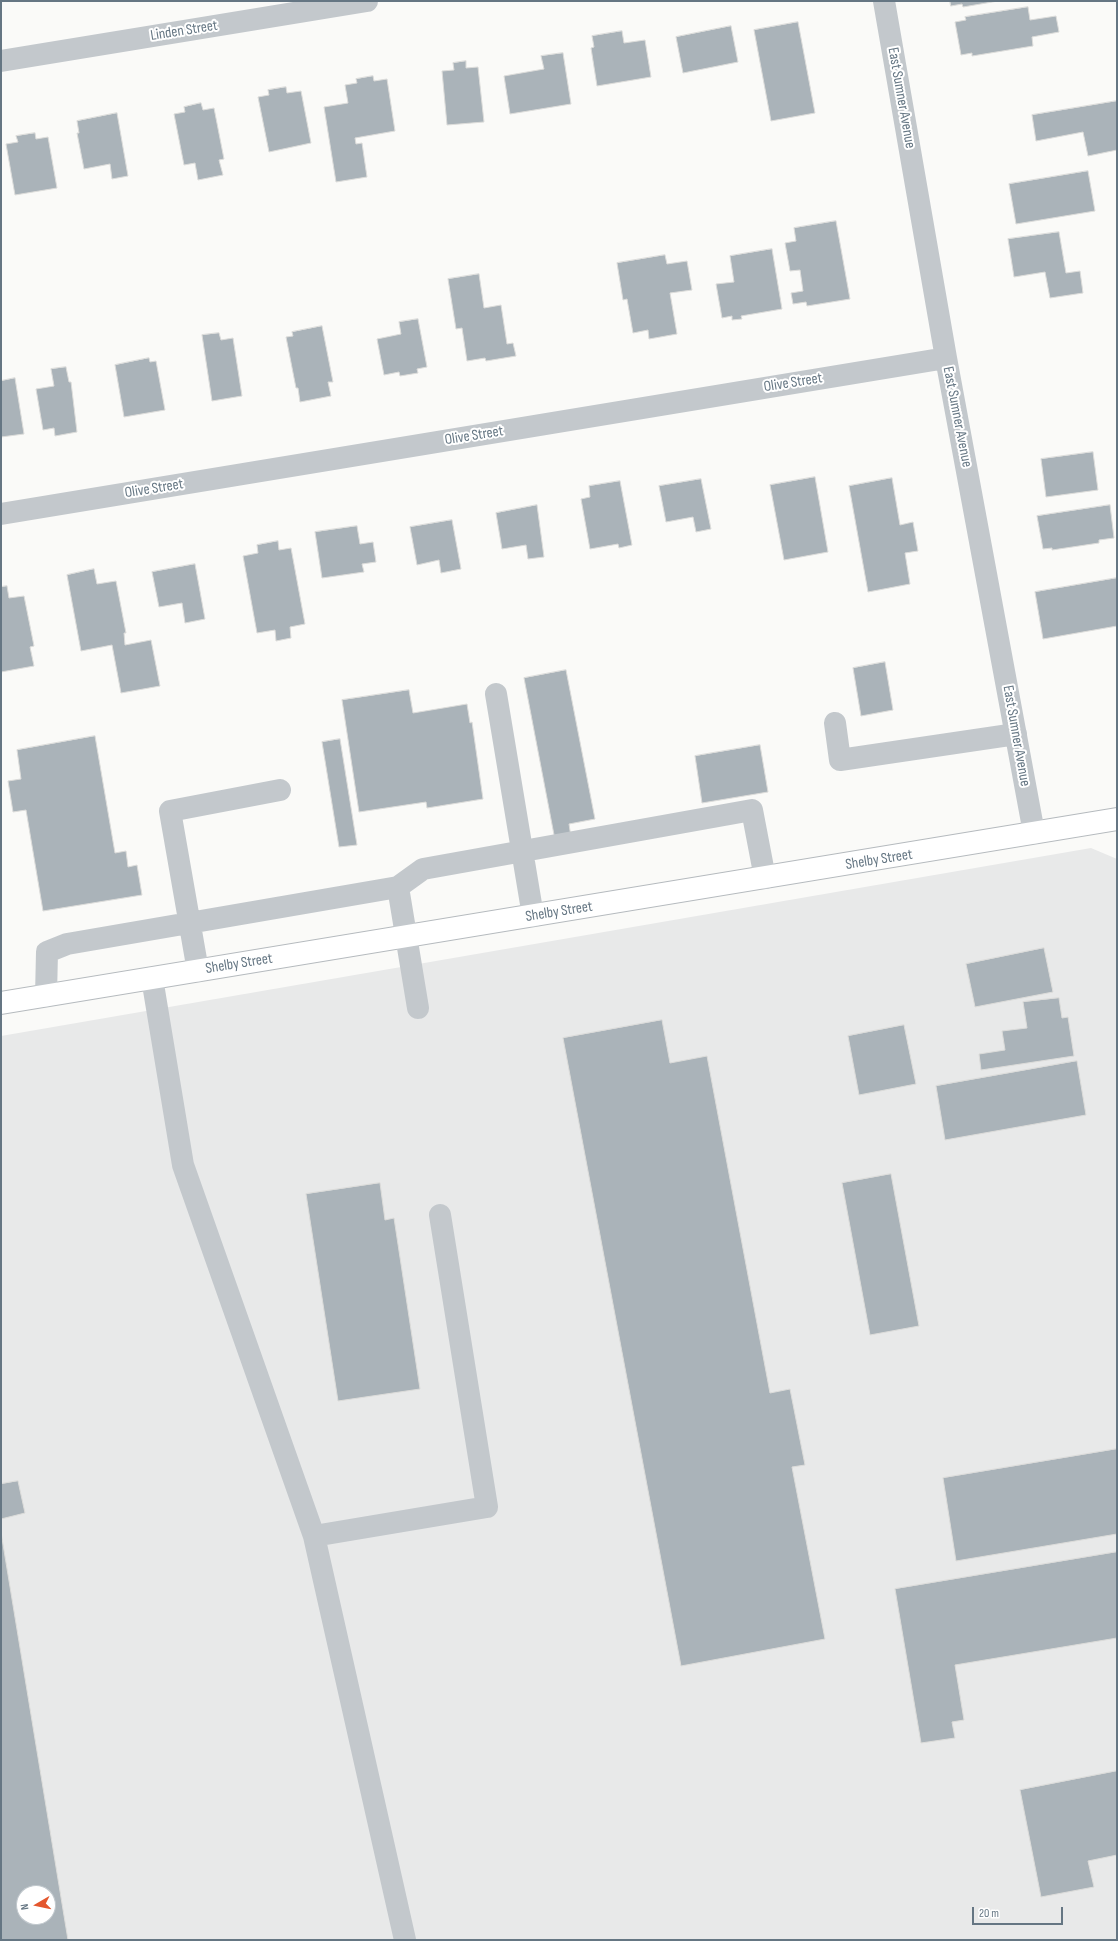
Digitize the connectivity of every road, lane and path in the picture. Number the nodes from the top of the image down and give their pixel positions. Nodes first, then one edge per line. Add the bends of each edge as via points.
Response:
1 (367, 1) edge
2 (884, 1) edge
3 (1, 61) edge
4 (946, 358) junction
5 (1, 514) edge
6 (496, 694) dead end
7 (835, 723) dead end
8 (1016, 734) junction
9 (280, 790) dead end
10 (1117, 819) edge
11 (1034, 833) junction
12 (522, 853) junction
13 (765, 878) junction
14 (398, 887) junction
15 (533, 916) junction
16 (189, 923) junction
17 (406, 936) junction
18 (198, 971) junction
19 (152, 978) junction
20 (46, 996) junction
21 (1, 1003) edge
22 (418, 1008) dead end
23 (440, 1215) dead end
24 (314, 1536) junction
25 (404, 1940) edge

1 - 3 street, Linden Street
2 - 4 street, East Sumner Avenue
4 - 5 street, Olive Street
4 - 8 street, East Sumner Avenue
6 - 12 street
7 - 8 street via 840,760
8 - 11 street, East Sumner Avenue
9 - 16 street via 170,811
10 - 11 main road, Shelby Street
11 - 13 main road, Shelby Street
12 - 13 street via 752,810
12 - 14 street via 423,869
12 - 15 street
13 - 15 main road, Shelby Street
14 - 16 street
14 - 17 street
15 - 17 main road, Shelby Street
16 - 18 street
16 - 20 street via 66,944 47,952
17 - 18 main road, Shelby Street
17 - 22 street
18 - 19 main road, Shelby Street
19 - 20 main road, Shelby Street
19 - 24 street via 183,1165
20 - 21 main road, Shelby Street
23 - 24 street via 487,1507
24 - 25 street

